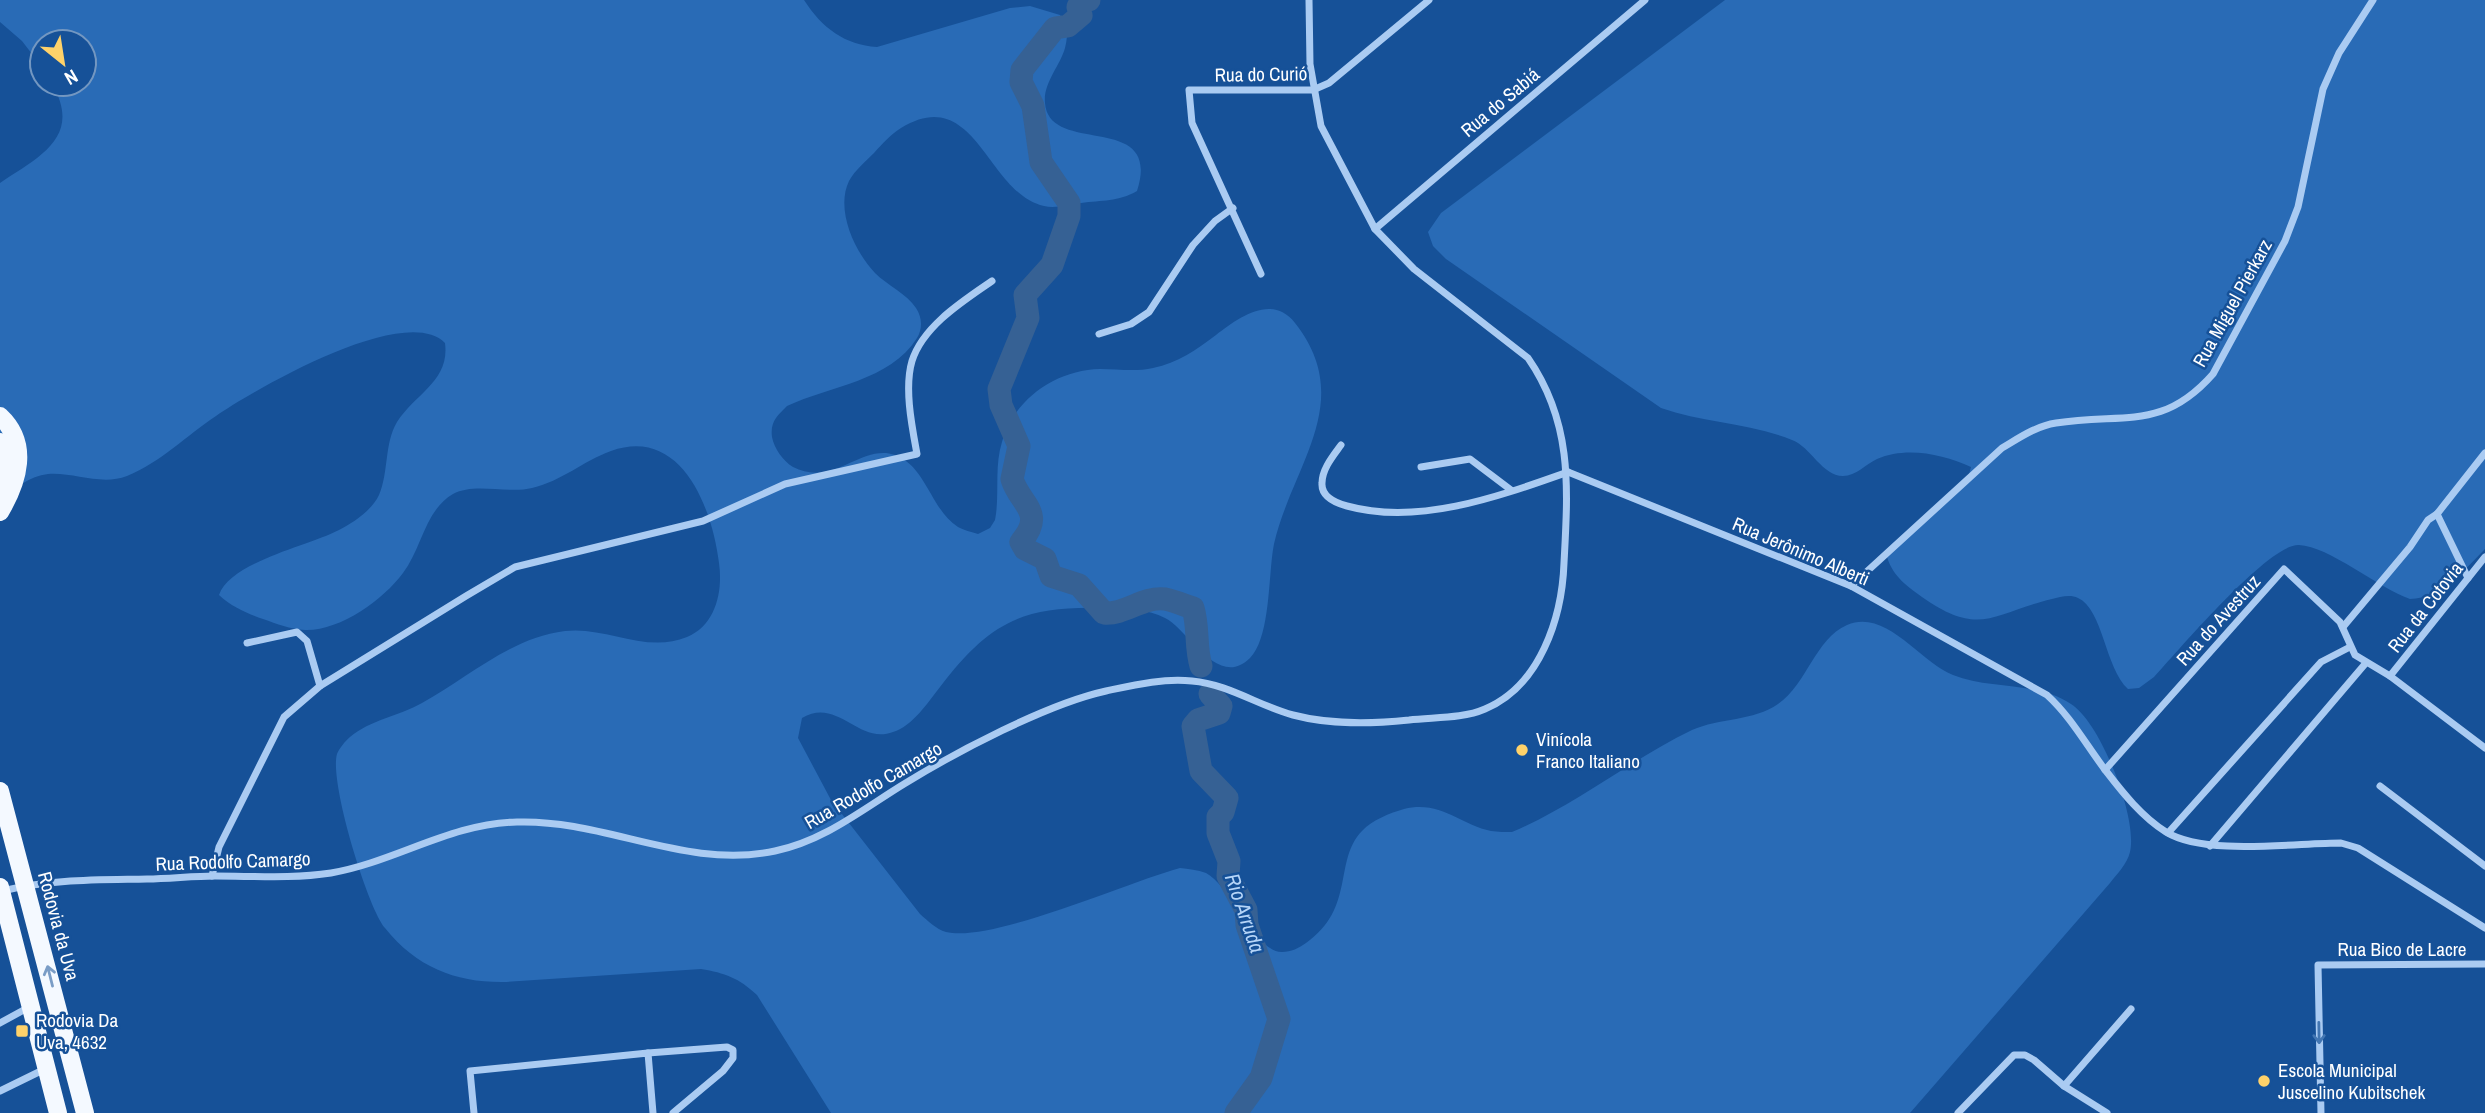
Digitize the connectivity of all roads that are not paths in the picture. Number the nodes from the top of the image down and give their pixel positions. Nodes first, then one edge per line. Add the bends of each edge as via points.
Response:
1 (1309, 0) edge
2 (1429, 0) edge
3 (1645, 0) edge
4 (2373, 0) edge
5 (1313, 90) junction
6 (1233, 208) junction
7 (1375, 229) junction
8 (1261, 274) dead end
9 (992, 281) dead end
10 (1099, 334) dead end
11 (0, 416) edge
12 (0, 442) edge
13 (1341, 445) dead end
14 (2485, 453) edge
15 (1421, 467) dead end
16 (1568, 472) junction
17 (0, 487) edge
18 (1511, 490) junction
19 (0, 512) edge
20 (2437, 514) junction
21 (2485, 557) edge
22 (2482, 566) edge
23 (2468, 578) junction
24 (1851, 586) junction
25 (2343, 627) junction
26 (247, 643) dead end
27 (2350, 646) junction
28 (2365, 664) junction
29 (2390, 676) junction
30 (320, 686) junction
31 (2485, 748) edge
32 (2105, 770) junction
33 (2381, 786) dead end
34 (0, 791) edge
35 (2168, 833) junction
36 (2210, 846) junction
37 (2485, 866) edge
38 (212, 876) junction
39 (27, 885) junction
40 (1, 889) edge
41 (2485, 915) edge
42 (2482, 926) edge
43 (2485, 964) edge
44 (31, 1006) junction
45 (2131, 1009) dead end
46 (0, 1023) edge
47 (648, 1053) junction
48 (47, 1068) junction
49 (2064, 1086) junction
50 (0, 1091) edge
51 (58, 1113) edge
52 (85, 1113) edge
53 (474, 1113) edge
54 (653, 1113) edge
55 (673, 1113) edge
56 (1958, 1113) edge
57 (2107, 1113) edge
58 (2320, 1113) edge

1 - 5 street
2 - 5 street, Rua do Curió via 1329,83
3 - 7 street, Rua do Sabiá
4 - 24 street, Rua Miguel Pierkarz via 2339,53 2323,89 2298,207 2285,241 2206,383 2179,406 2154,415 2054,423 2030,431 2002,448
5 - 6 street, Rua do Curió via 1189,90 1192,123
5 - 7 street via 1321,125
6 - 8 street
6 - 10 street via 1194,245 1149,312 1132,324
7 - 16 street via 1414,269 1528,358 1550,399
9 - 30 street via 931,331 912,361 911,425 917,454 785,484 703,521 515,567
11 - 19 main road via 16,439 19,466
12 - 17 main road via 6,465
13 - 18 street via 1323,473 1321,486 1338,504 1385,513 1414,512
14 - 20 street
15 - 18 street via 1470,460
16 - 18 street
16 - 24 street, Rua Jerônimo Alberti
16 - 38 street, Rua Rodolfo Camargo via 1559,610 1528,676 1511,694 1486,709 1382,723 1327,722 1292,715 1218,686 1163,680 1100,692 1056,707 911,780 836,827 774,852 721,856 656,847 565,823 513,822 460,830 337,872 296,877
20 - 23 street
20 - 25 street via 2427,520
21 - 22 street, Rua da Cotovia
22 - 23 street, Rua da Cotovia
23 - 29 street, Rua da Cotovia
24 - 32 street, Rua Jerônimo Alberti via 2048,695 2068,714
25 - 27 street, Rua do Avestruz
25 - 32 street, Rua do Avestruz via 2284,569
26 - 30 street via 298,632
27 - 28 street, Rua do Avestruz
27 - 35 street via 2320,662
28 - 29 street, Rua do Avestruz
28 - 36 street
29 - 31 street, Rua do Avestruz
30 - 38 street via 284,717 219,847
32 - 35 street, Rua Jerônimo Alberti via 2139,811
33 - 37 street
34 - 39 main road, Rodovia da Uva
35 - 36 street, Rua Jerônimo Alberti
36 - 42 street, Rua Jerônimo Alberti via 2341,843 2358,848
38 - 39 street, Rua Rodolfo Camargo
39 - 40 street, Rua Rodolfo Camargo
52 -> 39 main road, Rodovia da Uva
40 - 44 main road
41 - 42 street
43 -> 58 street, Rua Bico de Lacre via 2318,965
44 - 46 street
44 - 48 main road
45 - 49 street
47 - 53 street via 470,1071
47 - 54 street
47 - 55 street via 727,1046 733,1050 723,1071
48 - 50 street
48 - 51 main road
49 - 56 street via 2034,1060 2014,1055
49 - 57 street

